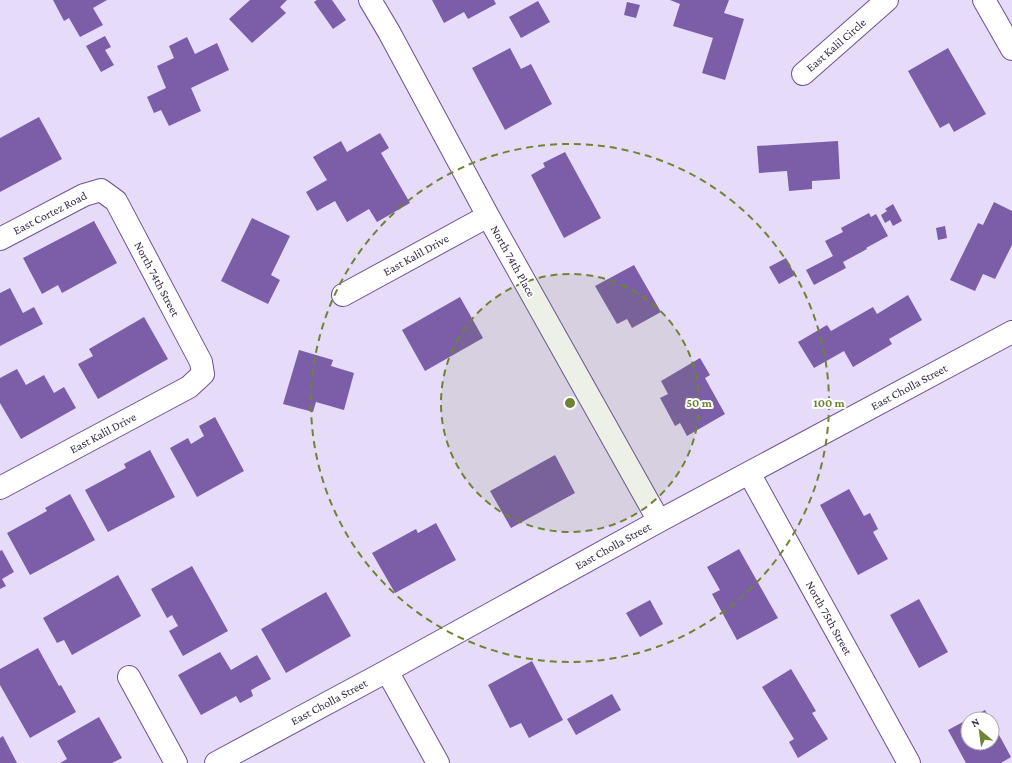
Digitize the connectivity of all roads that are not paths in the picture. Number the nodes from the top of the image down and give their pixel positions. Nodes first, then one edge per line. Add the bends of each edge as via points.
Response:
1 (370, 0) edge
2 (887, 0) edge
3 (984, 0) edge
4 (1012, 49) edge
5 (803, 74) dead end
6 (100, 190) joint
7 (488, 216) junction
8 (0, 239) edge
9 (343, 295) dead end
10 (1012, 332) edge
11 (203, 374) joint
12 (749, 473) junction
13 (0, 488) edge
14 (659, 521) junction
15 (387, 671) junction
16 (129, 677) dead end
17 (176, 763) edge
18 (216, 763) edge
19 (438, 763) edge
20 (909, 763) edge

1 - 7 street, North 74th Place
2 - 5 street, East Kalil Circle
3 - 4 street
6 - 8 street, East Cortez Road via 84,195
6 - 11 street, North 74th Street via 116,201 201,362
7 - 9 street, East Kalil Drive
7 - 14 street, North 74th Place
10 - 12 street, East Cholla Street
11 - 13 street, East Kalil Drive via 190,387
12 - 14 street, East Cholla Street
12 - 20 street, North 75th Street
14 - 15 street, East Cholla Street
15 - 18 street, East Cholla Street
15 - 19 street
16 - 17 street

